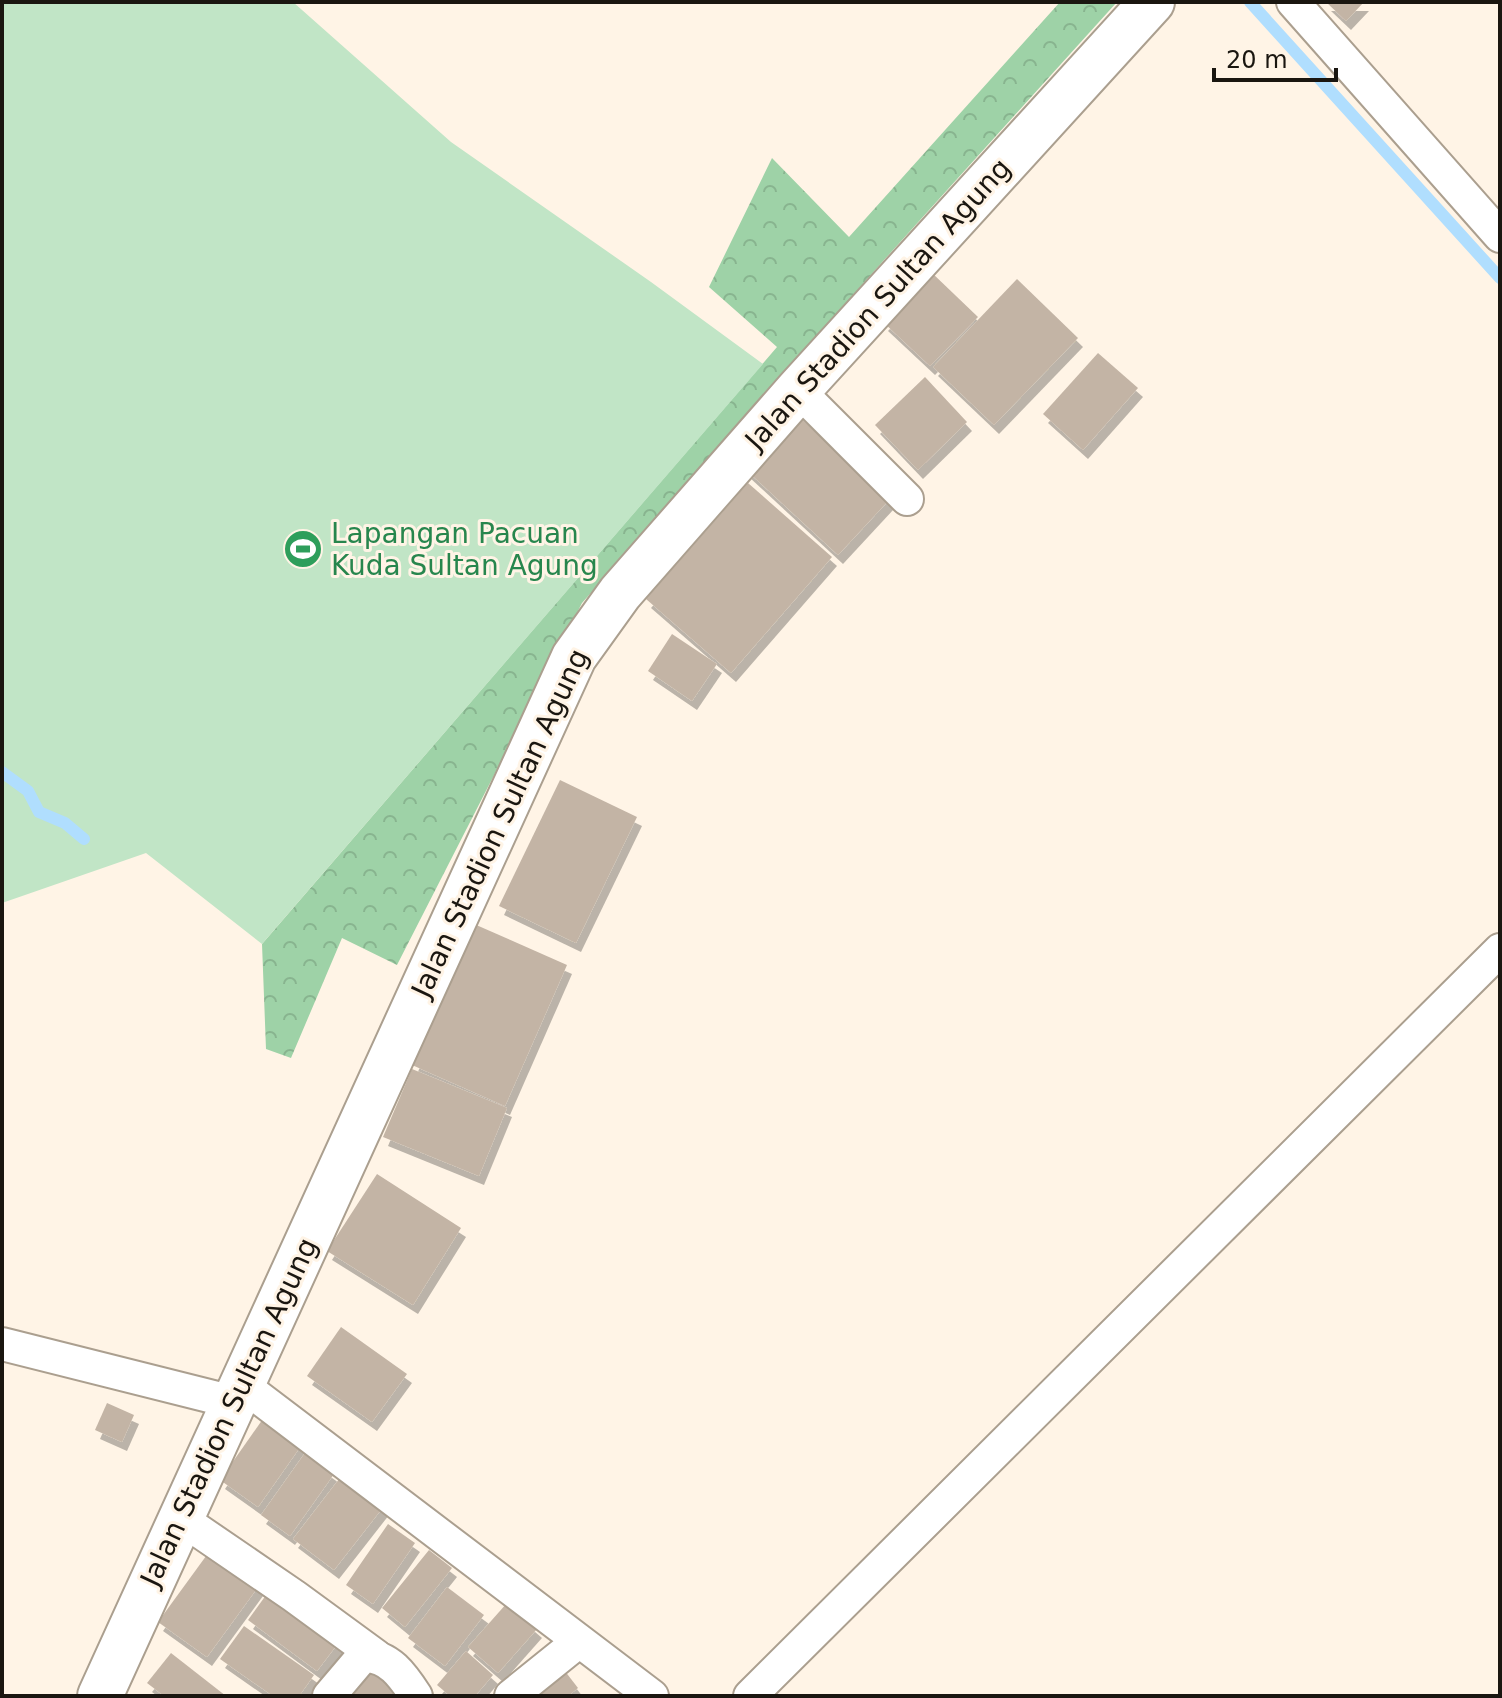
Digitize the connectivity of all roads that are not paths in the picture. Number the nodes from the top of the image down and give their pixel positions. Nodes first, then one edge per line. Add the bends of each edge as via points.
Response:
1 (1152, 2) edge
2 (1293, 2) edge
3 (1500, 236) edge
4 (798, 390) junction
5 (907, 499) dead end
6 (1500, 950) edge
7 (2, 1344) edge
8 (237, 1393) junction
9 (180, 1518) junction
10 (578, 1642) junction
11 (376, 1656) junction
12 (100, 1696) edge
13 (329, 1696) edge
14 (416, 1696) edge
15 (511, 1696) edge
16 (652, 1696) edge
17 (750, 1696) edge

1 - 4 main road, Jalan Stadion Sultan Agung
2 - 3 street
4 - 5 street
4 - 8 main road, Jalan Stadion Sultan Agung via 620,593 574,657
6 - 17 street
7 - 8 street
8 - 9 main road, Jalan Stadion Sultan Agung
8 - 10 street
9 - 11 street
9 - 12 main road, Jalan Stadion Sultan Agung
10 - 15 street
10 - 16 street
11 - 13 street via 363,1656
11 - 14 street via 392,1665

